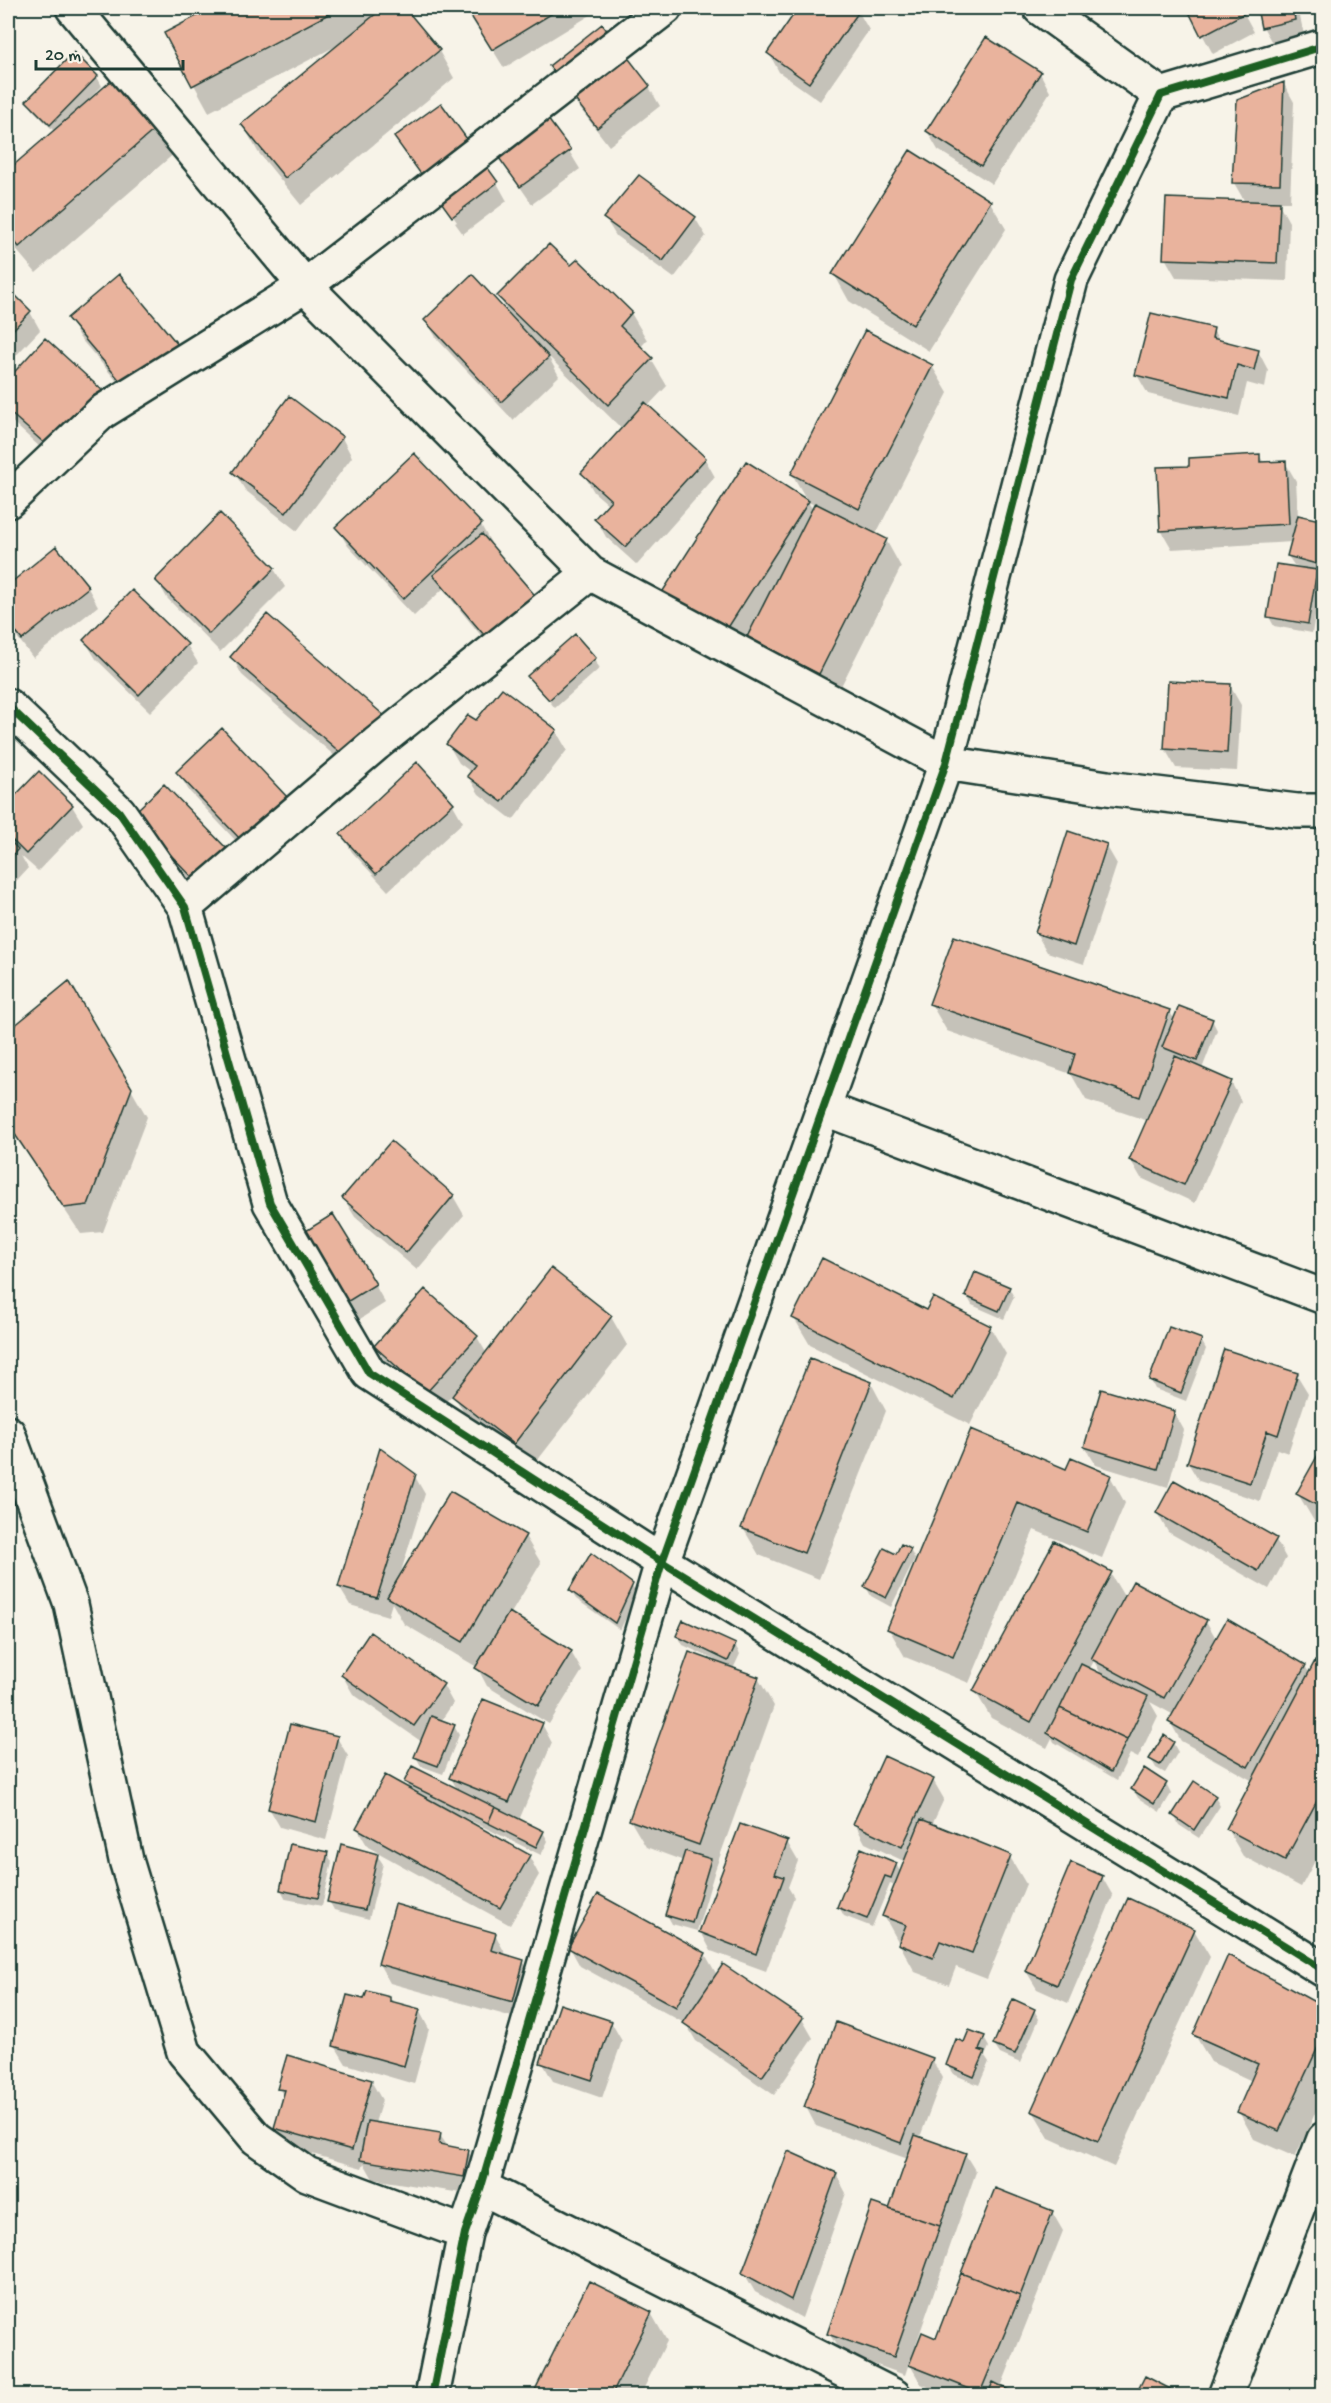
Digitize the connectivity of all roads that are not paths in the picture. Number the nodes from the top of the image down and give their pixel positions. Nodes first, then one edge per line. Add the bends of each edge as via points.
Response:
1 (73, 8) edge
2 (665, 8) edge
3 (1040, 8) edge
4 (1323, 46) edge
5 (1161, 95) junction
6 (305, 286) junction
7 (8, 501) edge
8 (590, 573) junction
9 (8, 706) edge
10 (946, 763) junction
11 (1323, 811) edge
12 (185, 907) junction
13 (823, 1108) junction
14 (1323, 1297) edge
15 (8, 1433) edge
16 (662, 1562) junction
17 (1323, 1970) edge
18 (1323, 2139) edge
19 (481, 2187) junction
20 (465, 2232) junction
21 (432, 2396) edge
22 (894, 2396) edge
23 (1225, 2396) edge

1 - 6 street
2 - 6 street
3 - 5 street
4 - 5 street
5 - 10 street via 1071,280
6 - 7 street via 102,412
6 - 8 street
8 - 10 street
8 - 12 street via 376,744
9 - 12 street via 119,812
10 - 11 street via 1107,788
10 - 13 street
12 - 16 street via 270,1203 369,1373
13 - 14 street
13 - 16 street
15 - 20 street via 71,1604 126,1860 184,2052 256,2138 307,2174
16 - 17 street
16 - 19 street
18 - 23 street
19 - 20 street
19 - 22 street
20 - 21 street

